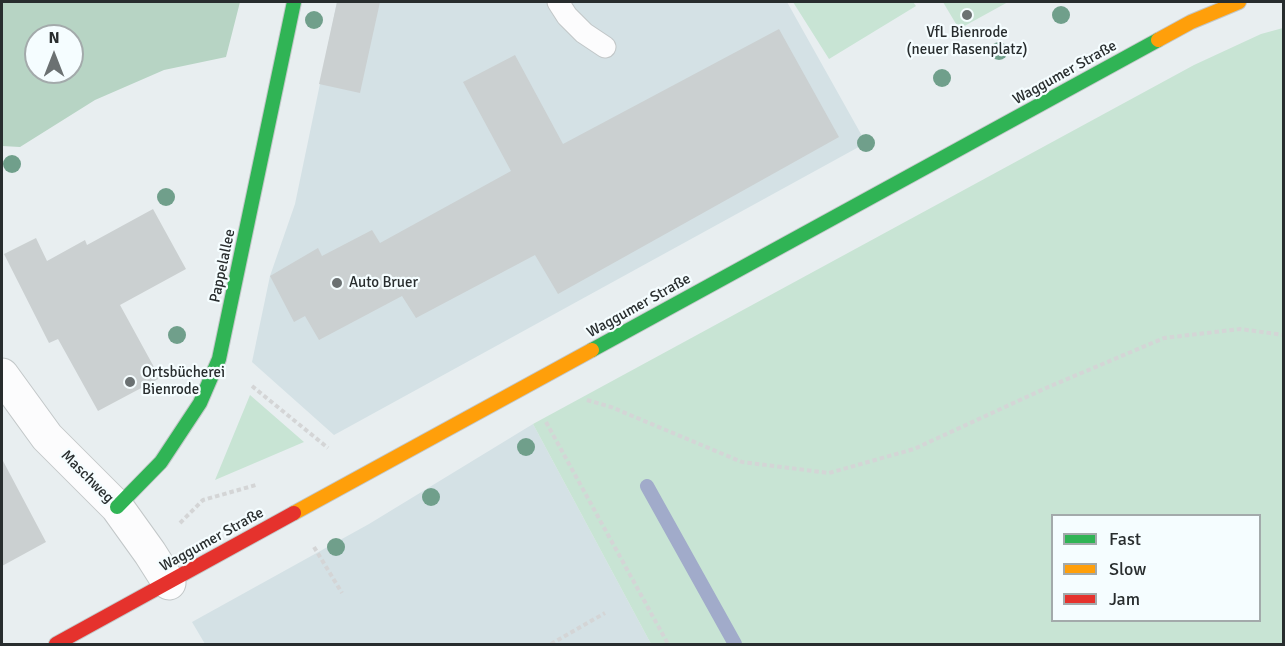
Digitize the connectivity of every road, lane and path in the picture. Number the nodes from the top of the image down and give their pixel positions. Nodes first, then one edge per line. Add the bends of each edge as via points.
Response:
1 (294, 2) edge
2 (558, 2) edge
3 (1239, 2) edge
4 (605, 47) dead end
5 (1284, 335) edge
6 (219, 358) junction
7 (2, 375) edge
8 (528, 386) junction
9 (331, 451) dead end
10 (117, 507) junction
11 (313, 545) dead end
12 (169, 583) junction
13 (342, 592) dead end
14 (605, 613) dead end
15 (57, 645) edge
16 (551, 645) edge
17 (668, 645) edge

1 - 6 street, Pappelallee
2 - 4 lane via 584,33
3 - 8 street, Waggumer Straße via 1191,22
5 - 8 path via 1240,328 1164,338 914,449 829,473 742,462 611,407
6 - 9 path
6 - 10 street, Pappelallee via 200,403 161,462
7 - 10 street, Maschweg via 47,437
8 - 12 street, Waggumer Straße
8 - 17 path
10 - 12 street, Maschweg
11 - 13 path
12 - 15 street, Waggumer Straße
14 - 16 path

